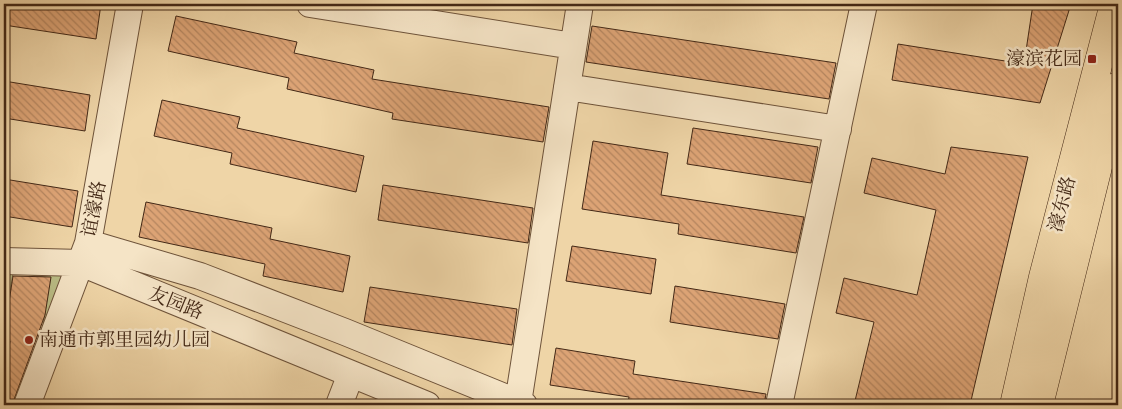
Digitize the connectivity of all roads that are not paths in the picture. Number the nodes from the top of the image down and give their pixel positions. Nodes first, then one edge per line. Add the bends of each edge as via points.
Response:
1 (130, 4) edge
2 (310, 4) edge
3 (580, 4) edge
4 (864, 4) edge
5 (1114, 4) edge
6 (573, 46) junction
7 (1118, 86) edge
8 (567, 87) junction
9 (838, 129) junction
10 (85, 253) junction
11 (4, 261) edge
12 (351, 374) junction
13 (521, 404) edge
14 (27, 405) edge
15 (339, 405) edge
16 (427, 405) edge
17 (779, 405) edge
18 (1014, 405) edge
19 (1039, 405) edge

1 - 10 street, 谊濠路
2 - 6 street
3 - 6 street
4 - 9 street
5 - 18 main road, 濠东路 via 1043,277
6 - 8 street
7 - 19 main road, 濠东路
8 - 9 street
8 - 13 street
9 - 17 street
10 - 11 street, 友园路
10 - 12 street, 友园路
10 - 13 street via 200,276
10 - 14 street, 谊濠路
12 - 15 street
12 - 16 street, 友园路

